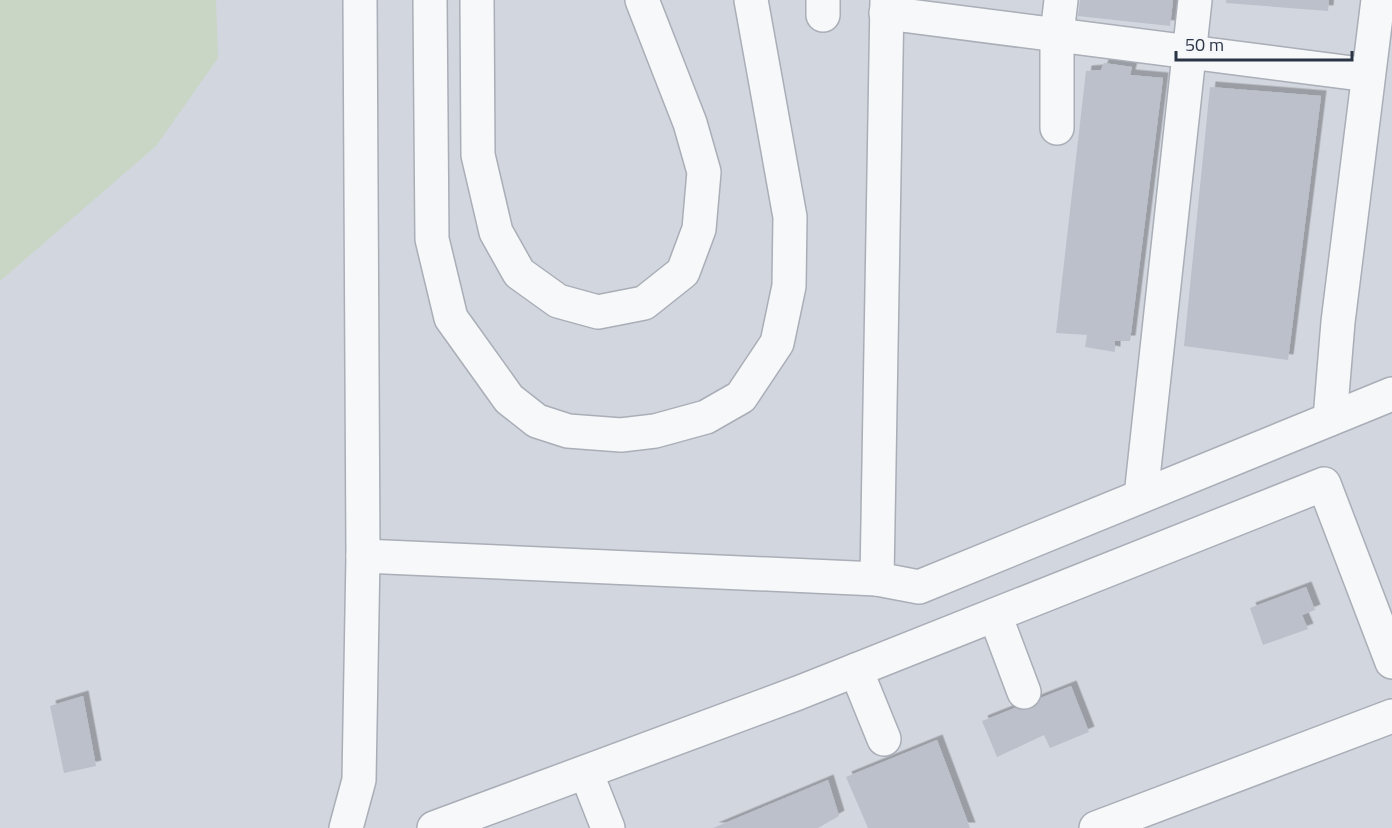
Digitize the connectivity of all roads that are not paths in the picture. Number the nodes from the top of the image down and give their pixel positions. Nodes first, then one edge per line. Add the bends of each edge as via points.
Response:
1 (360, 0) edge
2 (430, 0) edge
3 (477, 0) edge
4 (642, 0) edge
5 (751, 0) edge
6 (1061, 0) edge
7 (1195, 0) edge
8 (1378, 0) edge
9 (886, 6) edge
10 (1057, 34) junction
11 (1189, 52) junction
12 (1368, 75) junction
13 (1378, 104) edge
14 (1057, 128) dead end
15 (1392, 394) edge
16 (1330, 419) junction
17 (1141, 496) junction
18 (363, 556) junction
19 (877, 579) junction
20 (1382, 612) edge
21 (995, 615) junction
22 (1392, 662) edge
23 (856, 670) junction
24 (1024, 692) dead end
25 (1392, 716) edge
26 (884, 739) dead end
27 (586, 772) junction
28 (346, 828) edge
29 (434, 828) edge
30 (609, 828) edge
31 (1096, 828) edge

1 - 18 street
2 - 5 street via 432,239 451,318 509,399 537,421 568,431 621,435 655,431 706,417 741,397 777,343 789,286 790,217
3 - 4 street via 478,155 496,232 519,273 558,301 598,312 644,303 683,272 699,230 704,172 690,123
6 - 10 street
7 - 11 street
8 - 12 street
9 - 10 street
9 - 19 street
10 - 11 street
10 - 14 street
11 - 12 street
11 - 17 street
12 - 13 street
13 - 16 street via 1338,322
15 - 16 street
16 - 17 street
17 - 19 street via 919,587
18 - 19 street
18 - 28 street via 359,780
20 - 21 street via 1324,484
20 - 22 street
21 - 23 street
21 - 24 street
23 - 26 street
23 - 27 street
25 - 31 street
27 - 29 street
27 - 30 street

